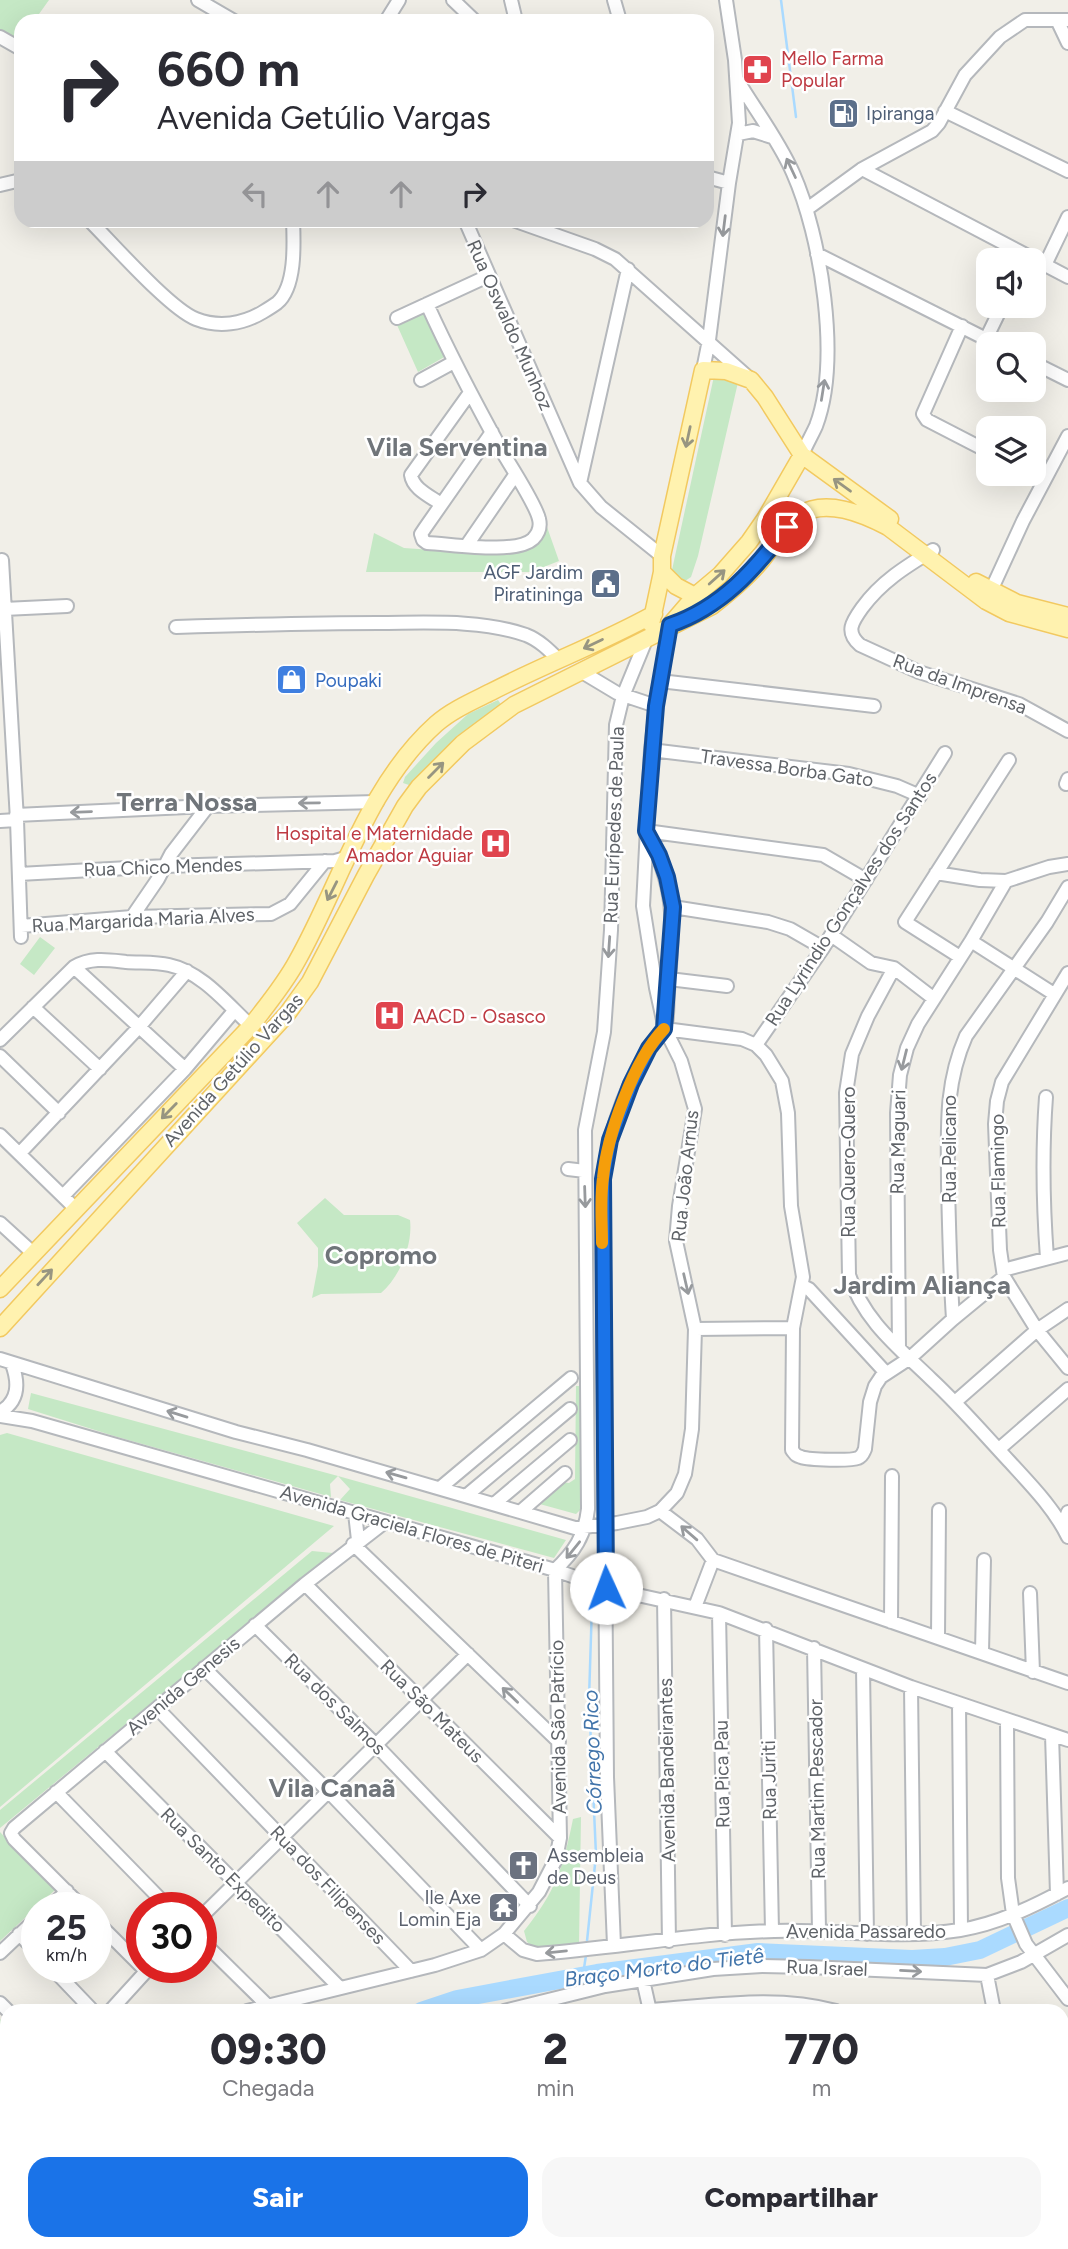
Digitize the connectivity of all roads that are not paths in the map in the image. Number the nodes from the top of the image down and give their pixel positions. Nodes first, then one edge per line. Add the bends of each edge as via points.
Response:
1 (198, 0) edge
2 (453, 0) edge
3 (726, 0) edge
4 (222, 14) edge
5 (468, 14) edge
6 (1063, 21) edge
7 (1068, 43) edge
8 (738, 81) junction
9 (945, 111) junction
10 (738, 134) junction
11 (772, 137) junction
12 (863, 169) junction
13 (1068, 172) edge
14 (714, 179) edge
15 (729, 183) junction
16 (807, 209) junction
17 (1068, 217) edge
18 (97, 228) edge
19 (293, 228) edge
20 (468, 228) edge
21 (536, 228) edge
22 (1008, 248) edge
23 (817, 254) junction
24 (1046, 263) edge
25 (1046, 266) edge
26 (628, 269) junction
27 (488, 276) junction
28 (1068, 277) edge
29 (427, 304) junction
30 (397, 318) dead end
31 (962, 326) junction
32 (976, 333) edge
33 (709, 340) junction
34 (454, 362) junction
35 (1046, 369) edge
36 (703, 370) junction
37 (421, 380) dead end
38 (751, 380) junction
39 (1068, 380) edge
40 (469, 394) junction
41 (492, 432) junction
42 (1068, 436) edge
43 (976, 445) edge
44 (802, 455) junction
45 (515, 475) junction
46 (1046, 477) edge
47 (580, 483) junction
48 (1042, 486) edge
49 (441, 504) junction
50 (467, 545) junction
51 (929, 553) junction
52 (2, 560) edge
53 (662, 564) junction
54 (695, 596) junction
55 (988, 596) junction
56 (67, 606) dead end
57 (4, 609) junction
58 (654, 614) junction
59 (1068, 616) edge
60 (670, 625) junction
61 (176, 627) dead end
62 (1068, 629) edge
63 (646, 640) junction
64 (559, 660) junction
65 (582, 672) junction
66 (660, 681) junction
67 (603, 685) junction
68 (623, 696) junction
69 (4, 702) edge
70 (656, 706) junction
71 (874, 706) dead end
72 (616, 725) junction
73 (1068, 731) edge
74 (651, 750) junction
75 (945, 753) dead end
76 (1009, 760) dead end
77 (393, 774) junction
78 (413, 796) junction
79 (920, 796) junction
80 (377, 802) junction
81 (208, 806) junction
82 (17, 818) junction
83 (0, 821) edge
84 (646, 831) junction
85 (349, 858) junction
86 (326, 861) junction
87 (1068, 864) edge
88 (165, 866) junction
89 (936, 873) junction
90 (19, 874) junction
91 (866, 880) junction
92 (1006, 881) junction
93 (1068, 887) edge
94 (673, 907) junction
95 (132, 917) junction
96 (831, 935) junction
97 (971, 941) junction
98 (823, 948) junction
99 (960, 957) junction
100 (74, 967) junction
101 (894, 968) junction
102 (1014, 969) junction
103 (187, 971) junction
104 (1068, 973) edge
105 (668, 979) junction
106 (727, 986) dead end
107 (1054, 994) junction
108 (933, 998) junction
109 (33, 1007) junction
110 (234, 1011) junction
111 (251, 1026) junction
112 (139, 1027) junction
113 (664, 1029) junction
114 (0, 1040) edge
115 (756, 1045) junction
116 (0, 1056) edge
117 (100, 1069) junction
118 (184, 1069) junction
119 (1046, 1097) dead end
120 (60, 1113) junction
121 (0, 1135) edge
122 (20, 1153) junction
123 (568, 1169) dead end
124 (585, 1171) junction
125 (63, 1196) junction
126 (76, 1209) junction
127 (0, 1223) edge
128 (1068, 1253) edge
129 (34, 1254) junction
130 (1047, 1258) junction
131 (1004, 1274) junction
132 (803, 1286) junction
133 (0, 1289) edge
134 (1068, 1309) edge
135 (953, 1319) junction
136 (0, 1328) edge
137 (793, 1328) junction
138 (695, 1329) junction
139 (1037, 1330) junction
140 (899, 1348) junction
141 (910, 1358) junction
142 (6, 1362) edge
143 (1068, 1368) edge
144 (886, 1373) junction
145 (570, 1378) dead end
146 (1068, 1389) edge
147 (12, 1402) junction
148 (956, 1402) junction
149 (570, 1409) dead end
150 (0, 1414) edge
151 (32, 1421) junction
152 (570, 1440) dead end
153 (999, 1450) junction
154 (565, 1473) dead end
155 (892, 1476) dead end
156 (440, 1488) junction
157 (466, 1496) junction
158 (494, 1504) junction
159 (939, 1510) dead end
160 (660, 1511) junction
161 (520, 1512) junction
162 (1068, 1512) edge
163 (355, 1513) junction
164 (385, 1522) junction
165 (604, 1526) junction
166 (586, 1528) junction
167 (1065, 1531) edge
168 (356, 1542) junction
169 (713, 1560) junction
170 (984, 1560) dead end
171 (555, 1570) junction
172 (305, 1584) junction
173 (606, 1588) junction
174 (1030, 1593) dead end
175 (664, 1599) junction
176 (695, 1607) junction
177 (719, 1613) junction
178 (891, 1622) junction
179 (255, 1625) junction
180 (766, 1629) junction
181 (937, 1638) junction
182 (814, 1648) junction
183 (982, 1652) junction
184 (468, 1654) junction
185 (204, 1668) junction
186 (863, 1669) junction
187 (1033, 1671) junction
188 (1068, 1683) edge
189 (911, 1687) junction
190 (421, 1700) junction
191 (959, 1704) junction
192 (157, 1708) junction
193 (1007, 1721) junction
194 (1052, 1735) junction
195 (1068, 1740) edge
196 (559, 1742) junction
197 (376, 1745) junction
198 (105, 1751) junction
199 (329, 1791) junction
200 (56, 1792) junction
201 (283, 1837) junction
202 (560, 1838) junction
203 (236, 1883) junction
204 (66, 1891) edge
205 (1062, 1891) edge
206 (153, 1892) edge
207 (217, 1901) edge
208 (530, 1906) junction
209 (1014, 1917) junction
210 (819, 1930) junction
211 (961, 1930) junction
212 (772, 1931) junction
213 (19, 1934) edge
214 (504, 1934) junction
215 (867, 1934) junction
216 (914, 1934) junction
217 (724, 1935) junction
218 (1068, 1935) edge
219 (112, 1936) edge
220 (669, 1941) junction
221 (614, 1945) junction
222 (126, 1949) edge
223 (481, 1950) junction
224 (0, 1953) edge
225 (1032, 1953) junction
226 (217, 1956) edge
227 (411, 1971) junction
228 (987, 1975) junction
229 (643, 1980) junction
230 (66, 1983) edge
231 (135, 1983) edge
232 (340, 1988) junction
233 (1068, 1999) edge
234 (86, 2004) edge
235 (116, 2004) edge
236 (266, 2004) edge
237 (276, 2004) edge
238 (532, 2004) edge
239 (648, 2004) edge
240 (738, 2004) edge
241 (790, 2004) edge
242 (993, 2004) edge

1 - 4 street
2 - 5 street
3 - 8 street
6 - 7 street
6 - 9 street via 1019,22 973,66
8 - 10 street, Rua Eurípedes de Paula
8 - 11 street
9 - 12 street via 925,136
9 - 13 street
10 - 11 street via 753,131
10 - 15 street, Rua Eurípedes de Paula
16 -> 11 street via 790,165
12 - 16 street
12 - 22 street
14 - 15 street
15 -> 33 street, Rua Eurípedes de Paula
16 - 23 street
17 - 24 street
18 - 19 street via 172,303 195,319 220,325 249,321 279,302 291,276
20 - 27 street, Rua Oswaldo Munhoz
21 - 26 street via 595,249
23 - 31 street
44 -> 23 street via 825,387 825,326
25 - 28 street
26 - 33 street
26 - 47 street
27 - 29 street
27 - 47 street, Rua Oswaldo Munhoz
29 - 30 street
29 - 34 street
31 - 32 street
31 - 43 street via 922,411 928,420
33 - 36 street, Rua Eurípedes de Paula
33 - 38 street
34 - 37 street
34 - 40 street
35 - 39 street
36 - 38 main road via 726,371
36 -> 53 main road, Rua Eurípedes de Paula
38 - 44 main road
40 - 41 street
40 - 49 street via 411,475 418,487
41 - 45 street
41 - 49 street
42 - 46 street
51 -> 44 main road
54 -> 44 main road, Avenida Getúlio Vargas via 749,542
45 - 50 street
45 - 50 street via 539,519 539,531 522,546
47 - 53 street, Rua Oswaldo Munhoz
48 - 55 street
49 - 50 street via 421,534 423,540
51 - 55 main road
51 - 60 main road, Avenida Getúlio Vargas via 872,519 840,509 811,510 798,515 733,590 692,618
51 - 73 street, Rua da Imprensa via 884,582 871,596 853,621 853,639 919,672 1018,704
52 - 57 street
53 - 54 main road via 676,586
53 - 58 main road, Rua Eurípedes de Paula
54 - 60 main road, Avenida Getúlio Vargas
55 - 59 main road
55 - 62 main road via 1009,613
56 - 57 street
57 - 69 street
58 - 63 main road, Rua Eurípedes de Paula
58 -> 64 main road, Avenida Getúlio Vargas
60 - 63 main road, Avenida Getúlio Vargas
60 - 66 street, Rua João Arnus
61 - 64 street via 330,622 476,626 527,635
63 - 65 main road, Avenida Getúlio Vargas
63 - 68 street, Rua Eurípedes de Paula
64 - 77 main road, Avenida Getúlio Vargas via 446,716
65 - 67 street
78 -> 65 main road, Avenida Getúlio Vargas via 463,743 505,710
66 - 70 street, Rua João Arnus
66 - 71 street
67 - 68 street
67 - 72 street
68 - 70 street
68 - 72 street, Rua Eurípedes de Paula
69 - 82 street
70 - 74 street, Rua João Arnus
72 -> 124 street, Rua Eurípedes de Paula via 604,1032 587,1111
74 - 79 street, Travessa Borba Gato via 849,774
74 - 84 street, Rua João Arnus
75 - 79 street, Rua Lyrindio Gonçalves dos Santos
76 - 89 street
77 - 78 main road via 400,792
77 - 80 main road, Avenida Getúlio Vargas
136 -> 78 main road, Avenida Getúlio Vargas via 287,1014 310,982
79 - 91 street, Rua Lyrindio Gonçalves dos Santos
80 -> 81 street
80 - 85 main road, Avenida Getúlio Vargas
81 -> 82 street
81 - 88 street
82 - 83 street
82 - 90 street
84 - 91 street via 823,855
84 - 94 street via 667,877
84 - 113 street, Rua João Arnus via 643,906
85 - 86 street, Rua Chico Mendes
85 -> 111 main road, Avenida Getúlio Vargas via 298,961
86 - 88 street, Rua Chico Mendes
86 - 95 street, Rua Margarida Maria Alves via 290,904 271,914
87 - 92 street
88 - 90 street, Rua Chico Mendes
88 - 95 street
89 - 92 street
89 - 99 street via 905,922
90 - 95 street, Rua Margarida Maria Alves via 21,931
91 - 96 street, Rua Lyrindio Gonçalves dos Santos
92 - 97 street, Rua Maguari
93 - 102 street, Rua Pelicano
94 - 98 street via 768,922
94 - 105 street
96 - 98 street, Rua Lyrindio Gonçalves dos Santos
96 - 101 street via 871,963
97 - 99 street, Rua Maguari
97 - 102 street
98 - 115 street, Rua Lyrindio Gonçalves dos Santos
99 - 108 street, Rua Maguari
100 - 103 street via 98,959 170,965
100 - 109 street
100 - 112 street
101 - 108 street
101 - 140 street, Rua Quero-Quero via 852,1054 846,1093 849,1275 869,1316
102 - 107 street
102 - 135 street, Rua Pelicano via 966,1036 950,1084
103 - 110 street
103 - 112 street
104 - 107 street, Rua Flamingo
105 - 106 street
105 - 113 street
107 - 131 street, Rua Flamingo via 1008,1070 997,1101
108 -> 140 street, Rua Maguari via 907,1048 900,1075
109 - 114 street
109 - 117 street
110 - 111 street
110 - 118 street, Avenida Getúlio Vargas
111 -> 126 main road, Avenida Getúlio Vargas
112 - 117 street
112 - 118 street
113 - 115 street via 742,1039
113 -> 138 street, Rua João Arnus via 681,1061 695,1109 676,1241
113 - 165 street via 631,1084 610,1140 603,1179
115 - 132 street via 774,1067 786,1096 791,1206
116 - 120 street
117 - 120 street
118 - 125 street, Avenida Getúlio Vargas
119 - 130 street via 1043,1205
120 - 122 street
121 - 122 street
122 - 125 street
123 - 124 street
124 -> 166 street, Rua Eurípedes de Paula
125 - 126 street
126 - 129 main road, Avenida Getúlio Vargas
127 - 129 street
128 - 130 street
129 - 133 main road, Avenida Getúlio Vargas
130 - 131 street
131 - 135 street
131 - 139 street, Rua Flamingo
132 - 137 street
132 - 144 street
134 - 139 street
135 - 141 street
137 - 138 street
137 - 144 street via 792,1450 797,1456 857,1459 862,1455 870,1402
138 - 160 street, Rua João Arnus via 692,1429 685,1474 677,1493
139 - 143 street, Rua Flamingo
139 - 148 street
140 - 141 street, Rua Quero-Quero
141 - 144 street
141 - 148 street, Rua Quero-Quero
142 - 147 street via 17,1384
156 -> 142 street
145 - 156 street
146 - 153 street
147 - 150 street, Avenida Graciela Flores de Piteri
147 - 151 street, Avenida Graciela Flores de Piteri
148 - 153 street, Rua Quero-Quero
149 - 157 street
150 - 151 street, Avenida Graciela Flores de Piteri
151 - 163 street, Avenida Graciela Flores de Piteri
152 - 158 street
153 - 167 street, Rua Quero-Quero
154 - 161 street
155 - 178 street
156 - 157 street
157 - 158 street
158 - 161 street
159 - 181 street
160 - 165 street
169 -> 160 street via 697,1539
161 - 166 street
162 - 167 street
163 - 164 street, Avenida Graciela Flores de Piteri
163 - 168 street
164 - 168 street, Avenida Genesis
164 - 171 street, Avenida Graciela Flores de Piteri
165 - 166 street
165 - 173 street
166 -> 171 street
168 - 172 street, Avenida Genesis
168 - 184 street
169 - 176 street
169 - 178 street
170 - 183 street
171 - 173 street, Avenida Graciela Flores de Piteri
171 - 196 street, Avenida São Patrício
172 - 179 street, Avenida Genesis
172 - 190 street, Rua São Mateus
173 - 175 street, Avenida Graciela Flores de Piteri
173 - 221 street
174 - 187 street
175 - 176 street, Avenida Graciela Flores de Piteri
175 - 220 street, Avenida Bandeirantes
176 - 177 street, Avenida Graciela Flores de Piteri
177 - 180 street, Avenida Graciela Flores de Piteri
177 - 217 street, Rua Pica Pau
178 - 181 street
179 - 185 street, Avenida Genesis
179 - 197 street, Rua dos Salmos
180 - 182 street, Avenida Graciela Flores de Piteri
180 - 212 street, Rua Juriti
181 - 183 street
182 - 186 street, Avenida Graciela Flores de Piteri
182 - 210 street, Rua Martim Pescador
183 - 187 street
184 - 190 street
196 -> 184 street
185 - 192 street, Avenida Genesis
185 - 199 street
186 - 189 street, Avenida Graciela Flores de Piteri
186 - 215 street
187 - 188 street
189 - 191 street, Avenida Graciela Flores de Piteri
189 - 216 street
190 - 197 street
190 - 202 street, Rua São Mateus
191 - 193 street, Avenida Graciela Flores de Piteri
191 - 211 street
192 - 198 street, Avenida Genesis
192 - 201 street, Rua dos Filipenses
193 - 194 street, Avenida Graciela Flores de Piteri
193 - 209 street via 1008,1878
194 - 195 street, Avenida Graciela Flores de Piteri
194 - 205 street
196 - 202 street, Avenida São Patrício
197 - 199 street
197 - 208 street, Rua dos Salmos
198 - 200 street, Avenida Genesis
198 - 203 street, Rua Santo Expedito
199 - 201 street
199 - 223 street
200 - 204 street, Avenida Genesis via 11,1833
200 - 206 street
201 - 203 street
201 - 227 street, Rua dos Filipenses
202 - 208 street, Avenida São Patrício via 556,1859
203 - 207 street
203 - 232 street, Rua Santo Expedito
205 - 209 street, Avenida Passaredo
208 - 214 street, Avenida São Patrício
209 - 211 street, Avenida Passaredo
209 - 225 street
210 - 212 street, Avenida Passaredo
210 - 215 street, Avenida Passaredo
211 - 216 street, Avenida Passaredo
212 - 217 street, Avenida Passaredo
213 - 224 street
221 -> 214 street, Avenida Passaredo via 537,1954 523,1950
214 - 223 street, Avenida São Patrício
215 - 216 street, Avenida Passaredo
217 - 220 street, Avenida Passaredo
218 - 225 street
219 - 222 street
220 - 221 street, Avenida Passaredo
223 - 227 street, Avenida São Patrício
225 - 228 street
225 - 233 street
226 - 236 street
227 - 232 street, Avenida São Patrício
229 -> 228 street, Rua Israel via 762,1966
228 - 242 street
229 - 238 street, Rua Israel
229 - 239 street
230 - 234 street
231 - 235 street
232 - 237 street, Avenida São Patrício
240 - 241 street

